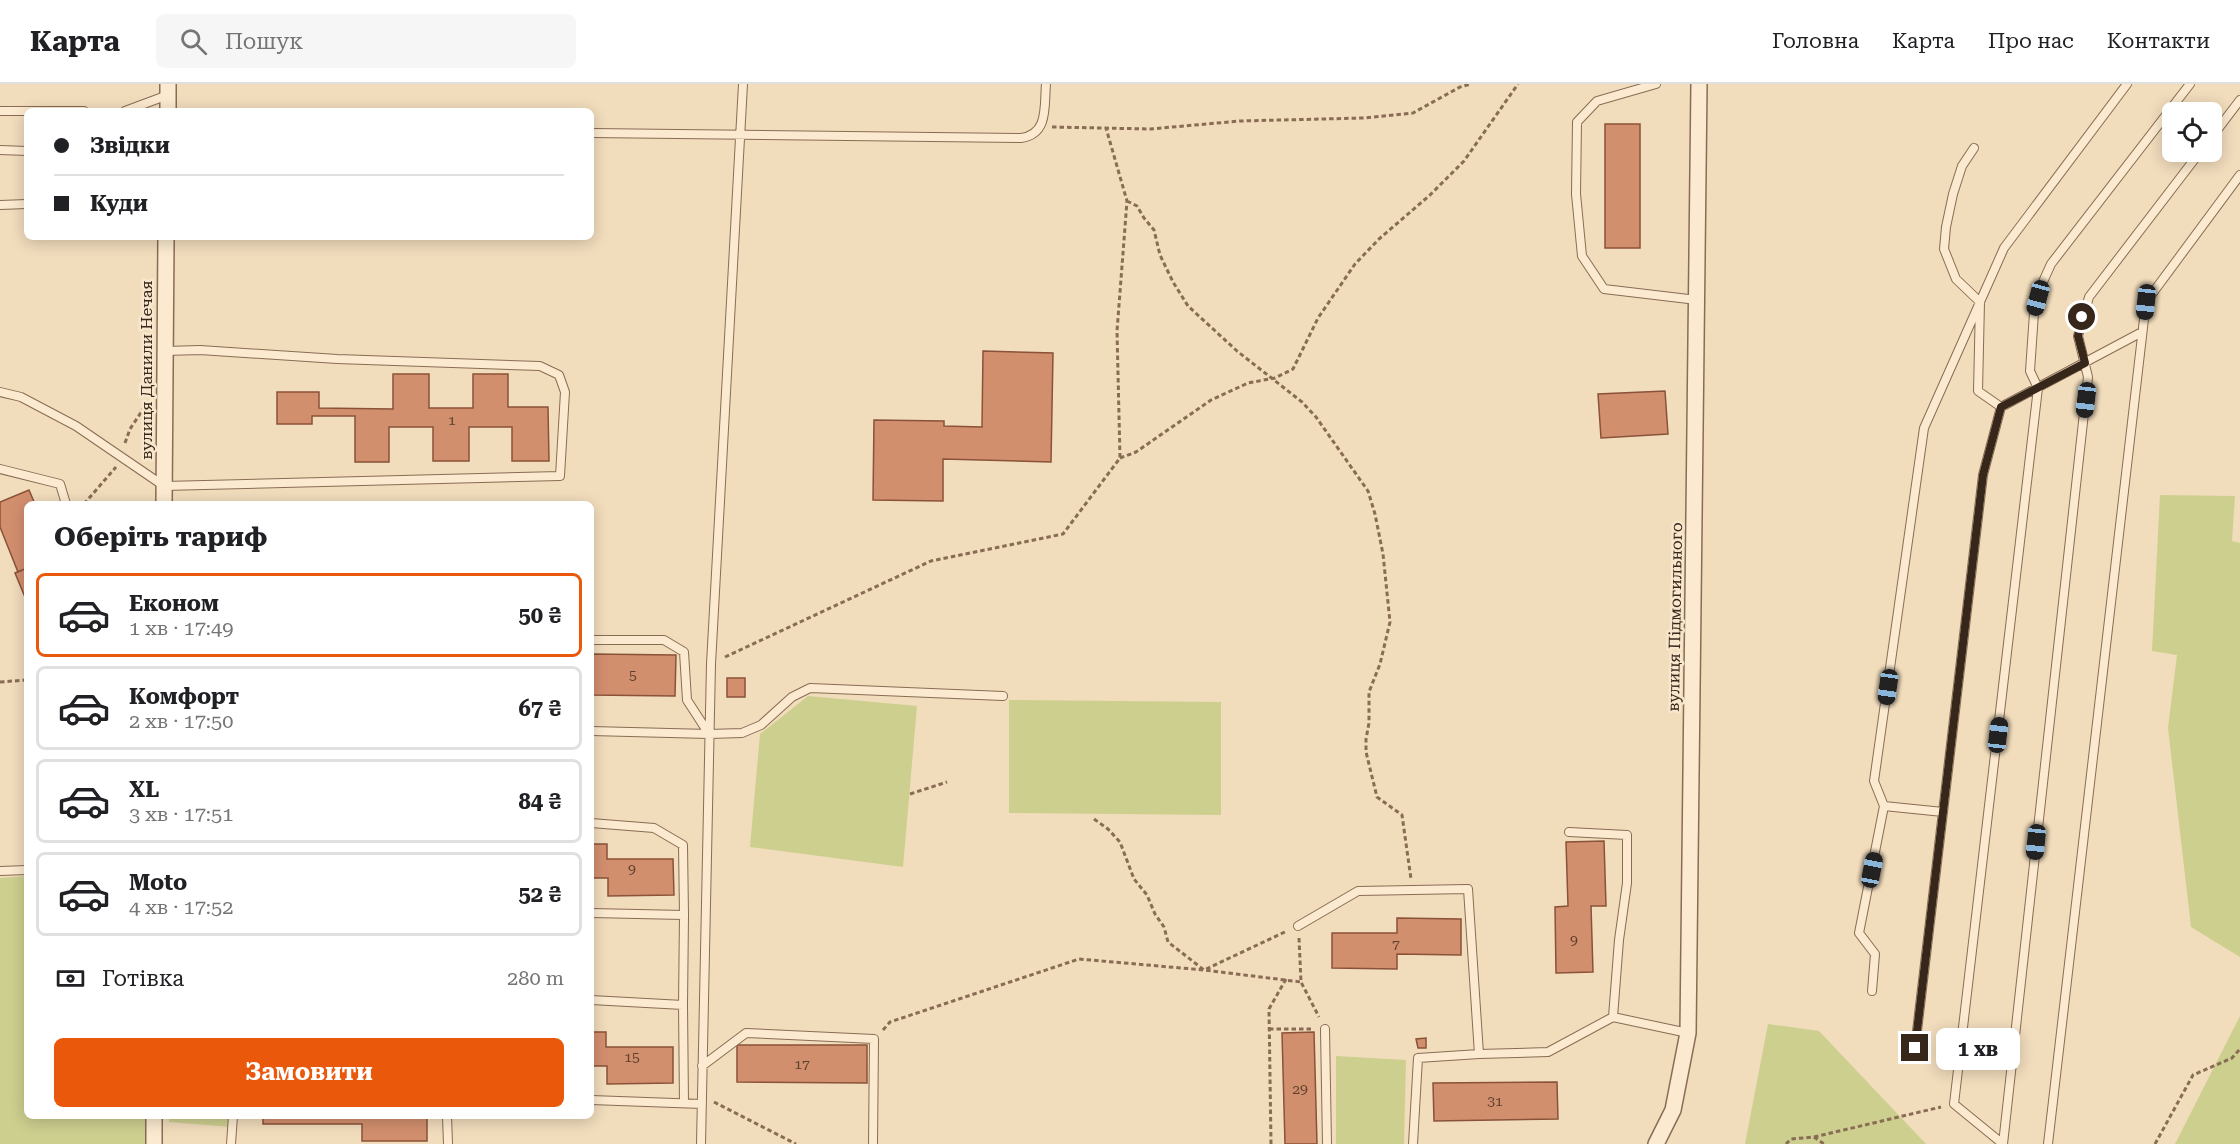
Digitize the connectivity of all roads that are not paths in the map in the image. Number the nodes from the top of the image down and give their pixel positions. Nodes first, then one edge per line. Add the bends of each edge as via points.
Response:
1 (743, 84) edge
2 (1046, 84) edge
3 (1656, 84) edge
4 (1699, 84) edge
5 (2127, 84) edge
6 (2190, 84) edge
7 (168, 89) edge
8 (2240, 100) edge
9 (131, 108) edge
10 (168, 108) edge
11 (0, 111) edge
12 (24, 111) edge
13 (2222, 124) edge
14 (594, 133) edge
15 (739, 134) junction
16 (1974, 148) dead end
17 (0, 150) edge
18 (24, 151) edge
19 (2192, 162) edge
20 (2240, 175) edge
21 (24, 204) edge
22 (0, 205) edge
23 (166, 240) edge
24 (1697, 300) junction
25 (1980, 302) junction
26 (2142, 332) junction
27 (165, 351) junction
28 (2085, 363) junction
29 (2038, 388) junction
30 (0, 392) edge
31 (2001, 407) junction
32 (0, 469) edge
33 (164, 486) junction
34 (65, 501) edge
35 (164, 501) edge
36 (594, 640) edge
37 (1004, 696) dead end
38 (594, 731) edge
39 (709, 734) junction
40 (1884, 806) junction
41 (1943, 812) junction
42 (594, 823) edge
43 (1569, 831) dead end
44 (24, 870) edge
45 (0, 871) edge
46 (594, 913) edge
47 (684, 915) junction
48 (1298, 926) road end
49 (1872, 991) dead end
50 (594, 1000) edge
51 (684, 1005) junction
52 (1613, 1017) junction
53 (1325, 1029) road end
54 (1688, 1033) junction
55 (1915, 1048) dead end
56 (1479, 1054) junction
57 (702, 1066) junction
58 (594, 1100) edge
59 (702, 1100) junction
60 (684, 1103) junction
61 (154, 1119) edge
62 (233, 1119) edge
63 (447, 1119) edge
64 (154, 1144) edge
65 (231, 1144) edge
66 (448, 1144) edge
67 (701, 1144) edge
68 (873, 1144) edge
69 (1327, 1144) edge
70 (1413, 1144) edge
71 (1656, 1144) edge
72 (2003, 1144) edge
73 (2048, 1144) edge

1 - 15 lane
2 - 15 lane via 1041,127 1036,134 1021,138
3 - 24 lane via 1597,101 1577,123 1576,194 1582,256 1604,289
4 - 24 street, вулиця Підмогильного
5 - 25 lane via 2004,248
6 - 29 lane via 2051,264 2034,313 2030,371
7 - 9 lane
7 - 10 street
8 - 13 lane
11 - 12 lane
14 - 15 lane
15 - 39 lane
16 - 25 lane via 1962,166 1953,194 1944,249 1956,279
17 - 18 lane
19 - 28 lane via 2089,297 2078,336
20 - 26 lane via 2146,302
21 - 22 lane
23 - 27 street, вулиця Данили Нечая
24 - 54 street, вулиця Підмогильного
25 - 31 lane via 1978,391
25 - 40 lane via 1924,428 1874,781
26 - 28 lane
26 - 73 lane
27 - 33 street, вулиця Данили Нечая
27 - 33 lane via 540,366 559,375 565,392 560,476
28 - 29 lane
28 - 72 lane via 2088,377
29 - 31 lane
29 - 72 lane via 1954,1104
30 - 33 lane via 21,397 76,426
31 - 41 lane via 1983,475
32 - 34 lane via 60,483
33 - 35 street, вулиця Данили Нечая
36 - 39 lane via 664,640 684,652 687,700
37 - 39 lane via 810,688 792,697 761,725 742,733
38 - 39 lane
39 - 57 lane
40 - 41 lane
40 - 49 lane via 1859,933 1875,954
41 - 55 lane
42 - 47 lane via 654,828 683,844
43 - 52 lane via 1627,835 1627,883
44 - 45 lane
46 - 47 lane
47 - 51 lane
48 - 56 lane via 1358,891 1468,889
50 - 51 lane
51 - 60 lane
52 - 54 lane
52 - 56 lane via 1548,1052
53 - 69 lane
54 - 71 street, вулиця Підмогильного via 1673,1110
56 - 70 lane via 1418,1058
57 - 59 lane
57 - 68 lane via 746,1033 874,1039
58 - 60 lane
59 - 60 lane
59 - 67 lane
61 - 64 street
62 - 65 lane
63 - 66 lane

